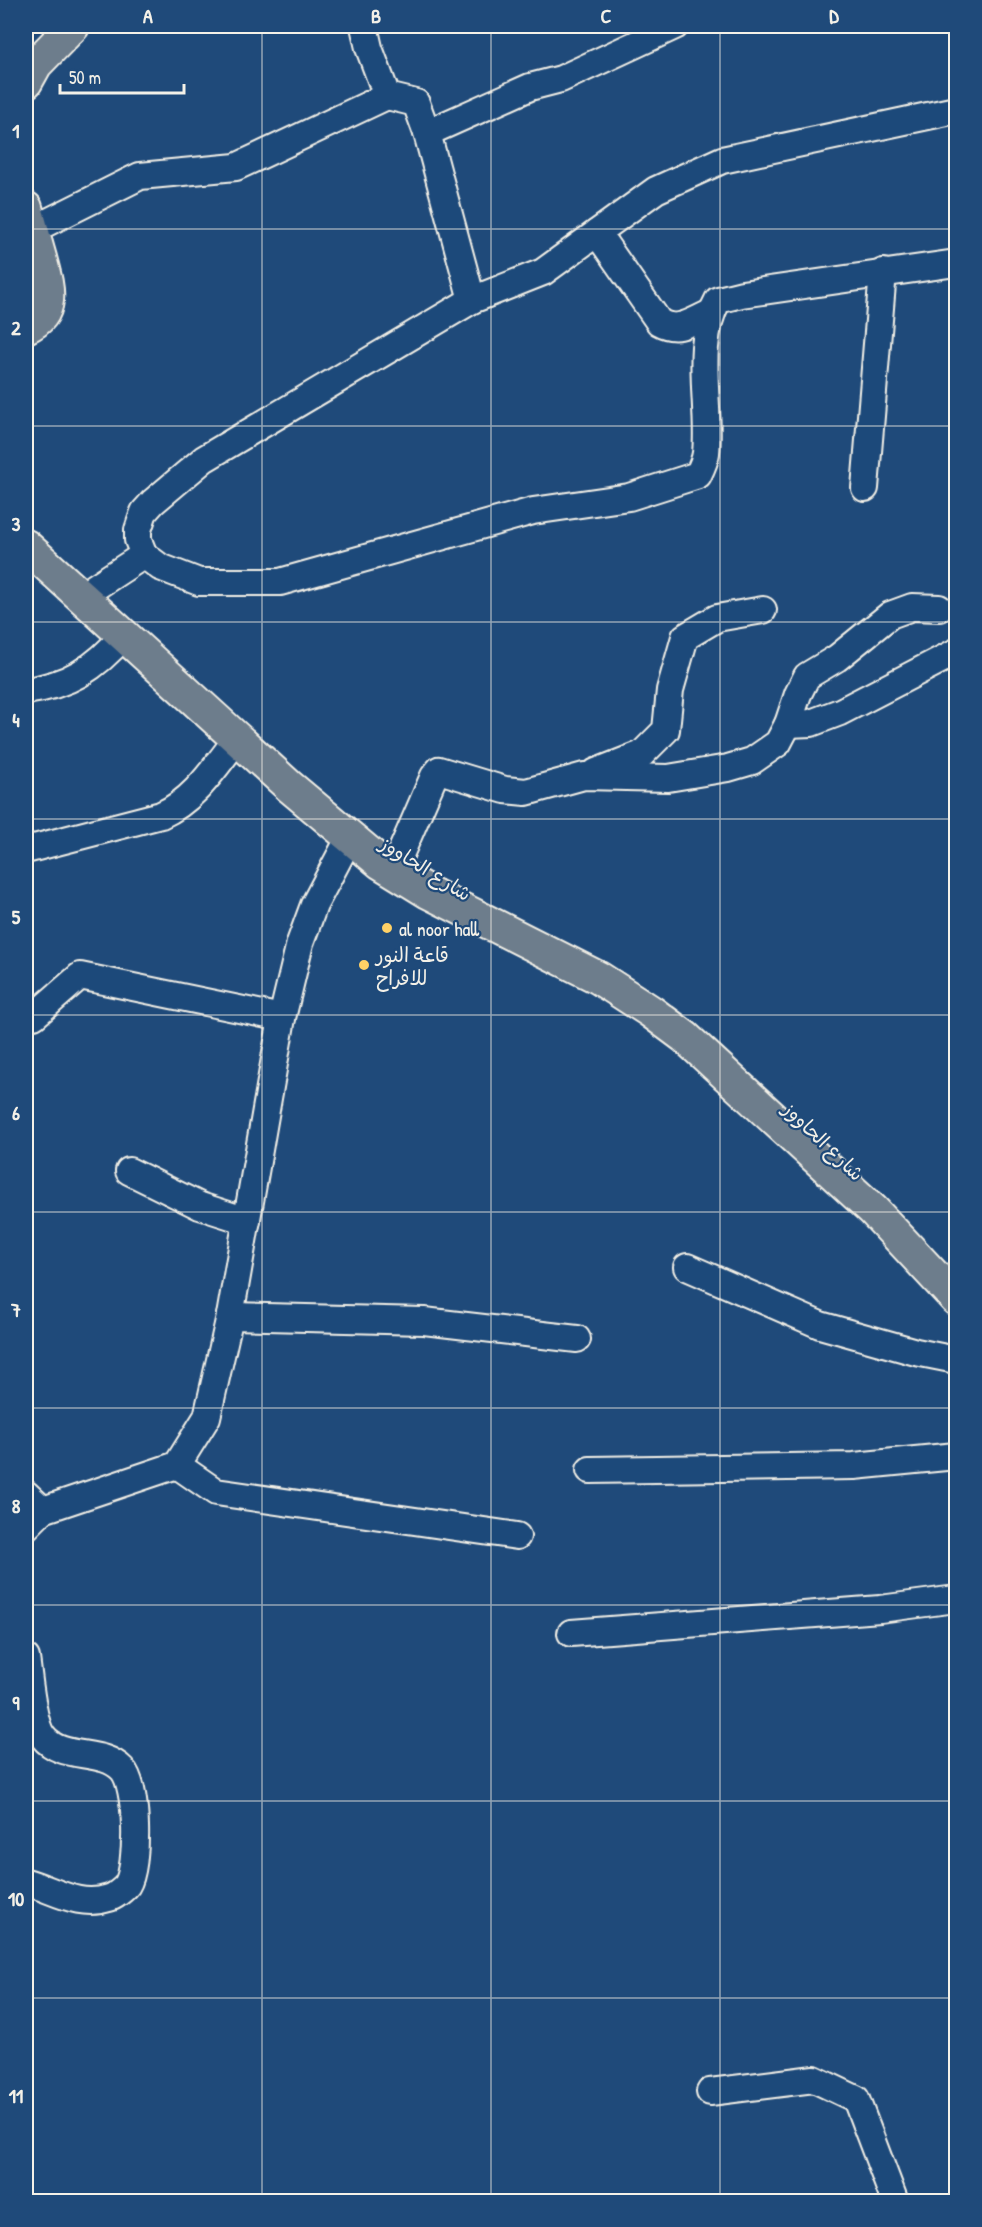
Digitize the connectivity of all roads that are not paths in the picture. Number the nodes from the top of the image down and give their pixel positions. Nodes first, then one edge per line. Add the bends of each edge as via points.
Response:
1 (72, 26) edge
2 (364, 26) edge
3 (675, 26) edge
4 (26, 82) edge
5 (387, 96) junction
6 (957, 110) edge
7 (427, 133) junction
8 (29, 219) edge
9 (597, 232) junction
10 (957, 263) edge
11 (883, 272) junction
12 (472, 300) junction
13 (711, 313) junction
14 (26, 327) edge
15 (866, 488) dead end
16 (26, 522) edge
17 (26, 546) edge
18 (144, 555) junction
19 (96, 587) junction
20 (939, 608) dead end
21 (763, 610) dead end
22 (123, 636) junction
23 (957, 652) edge
24 (26, 691) edge
25 (788, 724) junction
26 (237, 739) junction
27 (584, 776) junction
28 (350, 837) junction
29 (26, 850) edge
30 (397, 862) junction
31 (34, 1016) dead end
32 (282, 1018) junction
33 (129, 1171) dead end
34 (248, 1221) junction
35 (687, 1267) dead end
36 (957, 1275) edge
37 (957, 1299) edge
38 (230, 1316) junction
39 (577, 1339) dead end
40 (957, 1360) edge
41 (957, 1456) edge
42 (177, 1465) junction
43 (590, 1470) dead end
44 (31, 1510) edge
45 (517, 1536) dead end
46 (957, 1599) edge
47 (571, 1633) dead end
48 (26, 1658) edge
49 (26, 1882) edge
50 (710, 2092) dead end
51 (895, 2202) edge

1 - 4 main road via 36,64
2 - 5 street
3 - 7 street via 561,79 530,87
5 - 7 street via 416,103
5 - 8 street via 236,167 140,176
6 - 9 street via 722,160 656,190
7 - 12 street
8 - 14 main road via 48,288 46,307 36,322
9 - 12 street via 543,272
9 - 13 street via 659,322 670,328
10 - 11 street
11 - 13 street via 734,296 718,300
11 - 15 street
12 - 18 street via 204,459 144,512 138,540
13 - 18 street via 704,366 706,455 698,475 629,497 533,511 280,582 199,582 160,567
16 - 19 main road, شارع الحاووز
17 - 22 main road
18 - 19 street
19 - 30 main road, شارع الحاووز
20 - 25 street via 912,608 890,615 837,658 807,676
21 - 27 street via 717,618 685,638 670,690 666,730 642,754
22 - 24 street via 100,661 70,680
22 - 26 main road
23 - 25 street via 840,712 811,723
25 - 27 street via 778,743 765,754 728,768 668,778
26 - 28 main road
26 - 29 street via 191,797 177,808
27 - 30 street via 526,792 505,790 439,770
28 - 30 main road via 381,863
28 - 32 street via 314,905 300,943
30 - 36 main road, شارع الحاووز via 610,966 692,1020 817,1133
30 - 37 main road via 428,892 599,978 685,1037 873,1210
31 - 32 street via 80,976
32 - 34 street
33 - 34 street via 200,1206
34 - 38 street
35 - 40 street via 820,1325
38 - 39 street via 424,1321
38 - 42 street via 207,1417
41 - 43 street via 854,1466
42 - 44 street
42 - 45 street via 216,1491
46 - 47 street via 880,1609
48 - 49 street via 37,1725 45,1740 60,1749 113,1762 129,1778 136,1851 127,1885 111,1898 83,1903
50 - 51 street via 814,2079 856,2099

